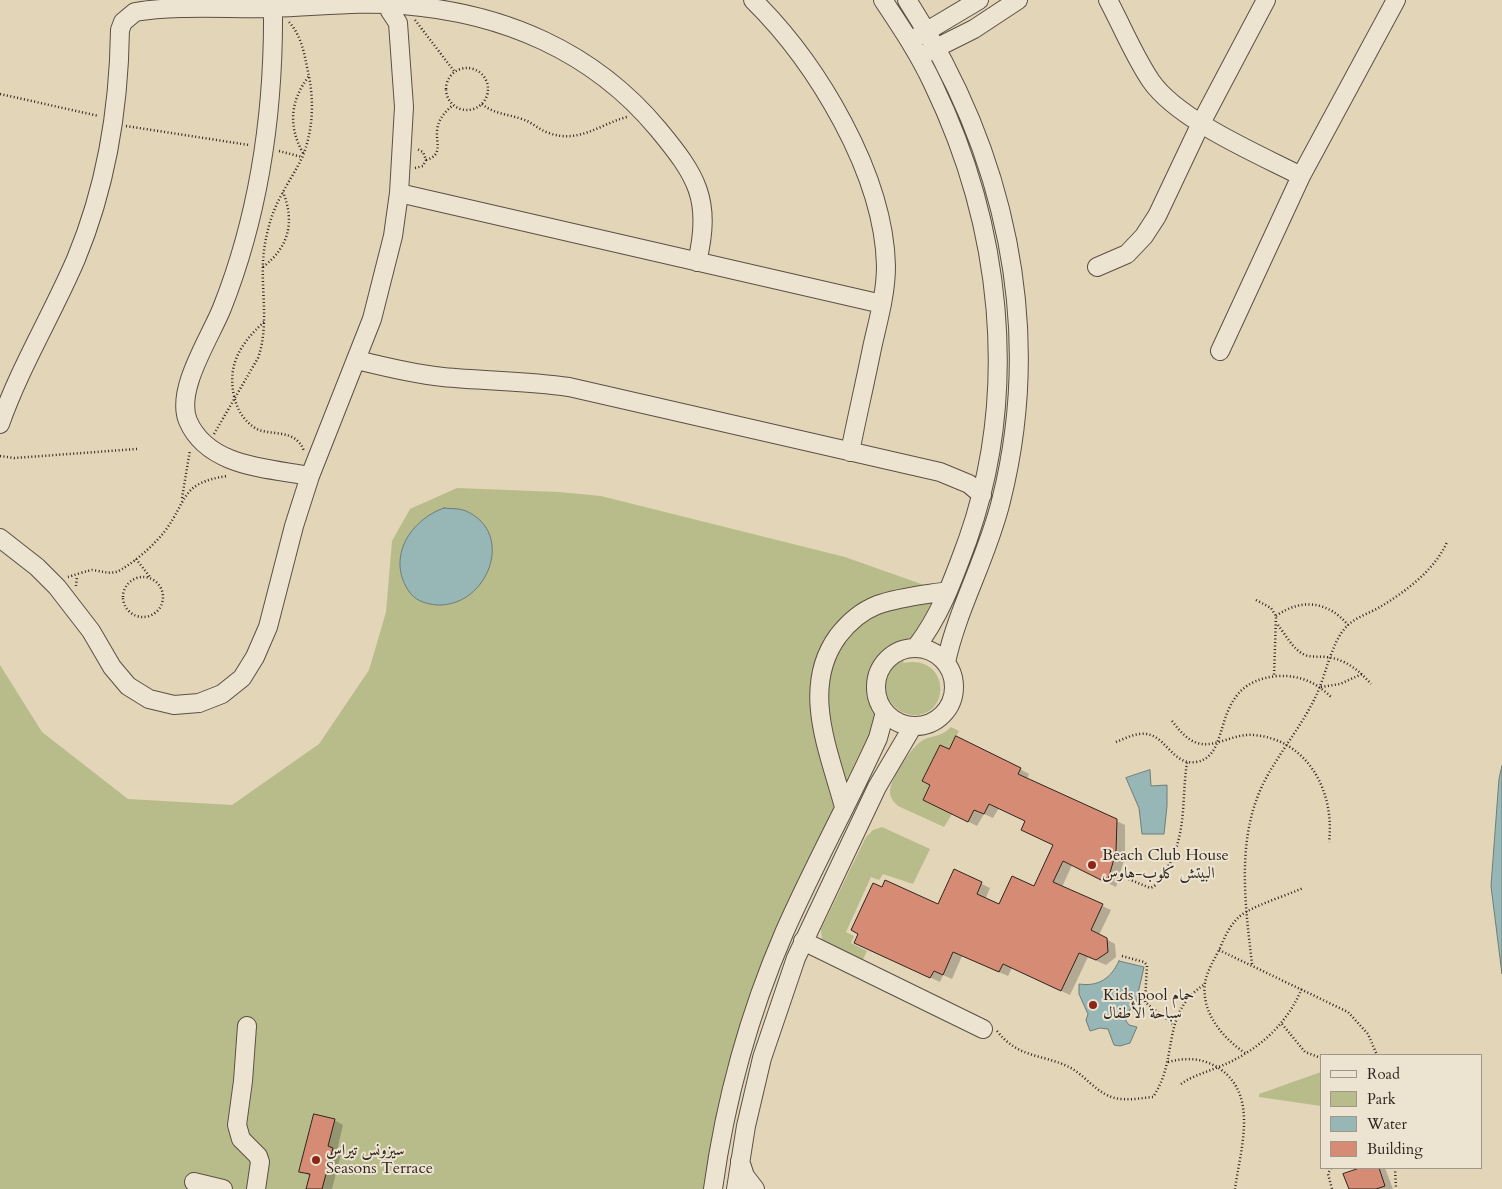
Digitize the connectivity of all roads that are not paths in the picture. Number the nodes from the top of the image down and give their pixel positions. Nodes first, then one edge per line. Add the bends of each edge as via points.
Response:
1 (753, 0) edge
2 (882, 0) edge
3 (907, 0) edge
4 (979, 0) edge
5 (1108, 0) edge
6 (1266, 0) edge
7 (1396, 0) edge
8 (396, 2) edge
9 (1006, 3) edge
10 (273, 13) junction
11 (927, 31) junction
12 (936, 47) junction
13 (914, 49) junction
14 (1201, 123) junction
15 (1301, 176) junction
16 (399, 193) junction
17 (697, 262) junction
18 (1096, 267) dead end
19 (882, 304) junction
20 (1220, 351) dead end
21 (357, 360) junction
22 (0, 424) edge
23 (850, 452) junction
24 (304, 475) junction
25 (982, 495) junction
26 (0, 538) edge
27 (948, 592) junction
28 (916, 647) junction
29 (946, 662) junction
30 (885, 712) junction
31 (913, 726) junction
32 (844, 807) junction
33 (803, 941) junction
34 (247, 1026) dead end
35 (989, 1029) road end
36 (740, 1160) junction
37 (194, 1182) dead end
38 (223, 1189) edge
39 (256, 1189) edge
40 (714, 1189) edge
41 (736, 1189) edge
42 (755, 1189) edge

1 - 19 street via 819,82 858,157 882,228 886,266
2 - 13 street
3 - 11 street
4 - 11 street
5 - 14 street via 1152,82 1174,106
6 - 14 street
7 - 15 street
8 - 10 street
8 - 16 street via 404,107
8 - 17 street via 463,14 519,29 588,64 620,89 673,146 699,188 704,212
9 - 12 street via 974,29
10 - 22 street via 143,10 128,16 120,30 113,122 97,196 77,257 31,350
10 - 24 street via 271,93 265,147 250,222 240,259 213,330 190,378 185,407 193,431 213,452 236,461
11 - 12 street
11 - 13 street
12 - 13 street
12 - 29 street via 973,123 1005,225 1014,277 1019,358 1016,421 1001,501 981,567 953,632
13 - 25 street via 954,131 971,180 984,229 992,280 997,323 996,401
14 - 15 street
14 - 18 street via 1157,216 1144,236 1127,254
15 - 20 street
16 - 17 street
16 - 21 street via 383,278
17 - 19 street
19 - 23 street
21 - 23 street via 443,377 528,381 569,387
21 - 24 street
23 - 25 street via 954,476
24 - 26 street via 268,626 255,657 242,678 222,694 199,703 174,705 149,699 128,686 112,667 91,630 57,587
25 - 27 street
27 - 28 street via 933,623
27 - 32 street via 875,606 842,630 831,646 818,683 818,703
28 - 29 street via 937,654
28 - 30 street via 896,652 881,665 875,684 879,704
29 - 31 street via 954,680 948,709 933,722
30 - 31 street via 902,724
30 - 32 street via 878,738
31 - 33 street via 877,787
32 - 40 street via 784,932 756,1007 729,1105
33 - 35 street
33 - 36 street via 762,1058
34 - 39 street via 237,1125 241,1139 260,1162
36 - 41 street
36 - 42 street via 745,1176
37 - 38 street

